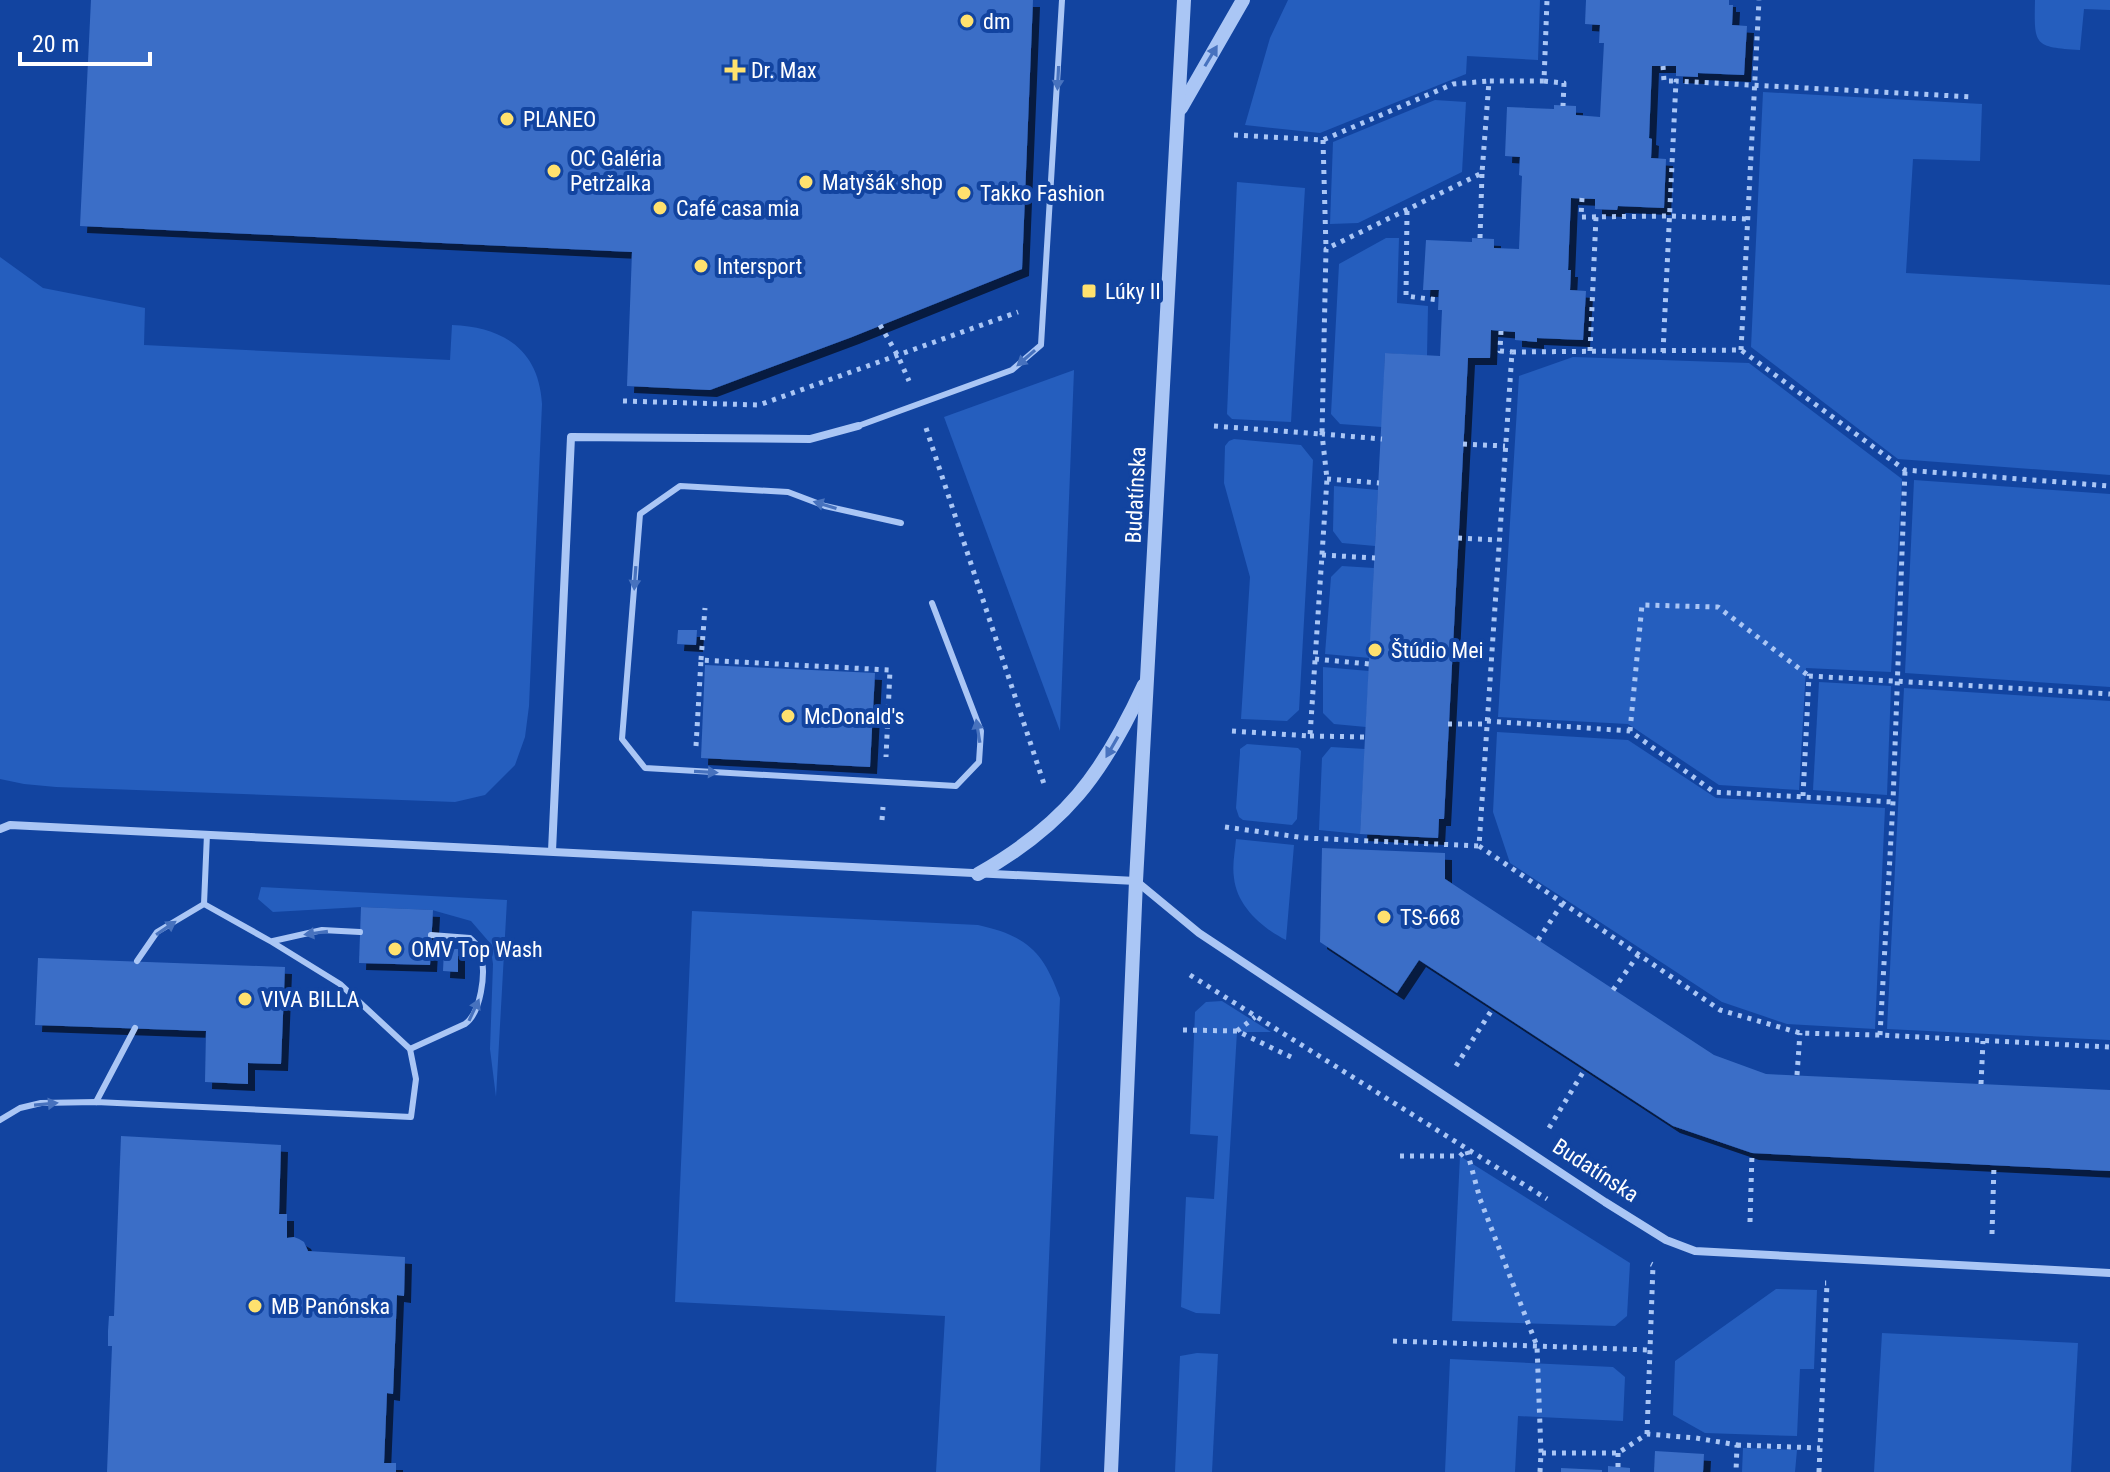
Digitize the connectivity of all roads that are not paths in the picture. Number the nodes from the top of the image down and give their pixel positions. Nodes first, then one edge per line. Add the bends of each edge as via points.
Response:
1 (1062, 0) edge
2 (1184, 0) edge
3 (1243, 0) edge
4 (1178, 112) junction
5 (858, 426) joint
6 (901, 523) dead end
7 (932, 603) dead end
8 (1147, 678) junction
9 (0, 819) edge
10 (10, 825) junction
11 (0, 829) edge
12 (207, 834) junction
13 (552, 851) junction
14 (978, 874) junction
15 (1136, 881) junction
16 (204, 904) junction
17 (360, 932) dead end
18 (431, 935) dead end
19 (272, 942) junction
20 (137, 961) dead end
21 (135, 1028) dead end
22 (410, 1049) junction
23 (96, 1102) junction
24 (0, 1120) edge
25 (2110, 1273) edge
26 (1111, 1472) edge

1 -> 5 lane via 1041,345 1012,370
2 - 4 street, Budatínska
4 -> 3 street, Budatínska
4 - 8 street, Budatínska
5 - 13 street via 810,439 571,437
6 -> 7 lane via 788,492 680,486 640,514 622,739 645,768 956,786 979,762 981,731
8 -> 14 street via 1090,782 1044,831
8 - 15 street, Budatínska
9 - 10 street
10 - 11 street
10 - 12 street
12 - 13 street
12 - 16 lane
13 - 14 street
14 - 15 street
15 - 25 street, Budatínska via 1199,933 1666,1240 1695,1251
15 - 26 street, Budatínska
16 - 19 lane
20 -> 16 lane via 157,932
17 -> 19 lane via 322,930
22 -> 18 lane via 465,1024 479,1004 480,950 470,938
19 - 22 lane via 340,984
21 - 23 lane
22 - 23 lane via 416,1079 411,1117
24 -> 23 lane via 41,1103

